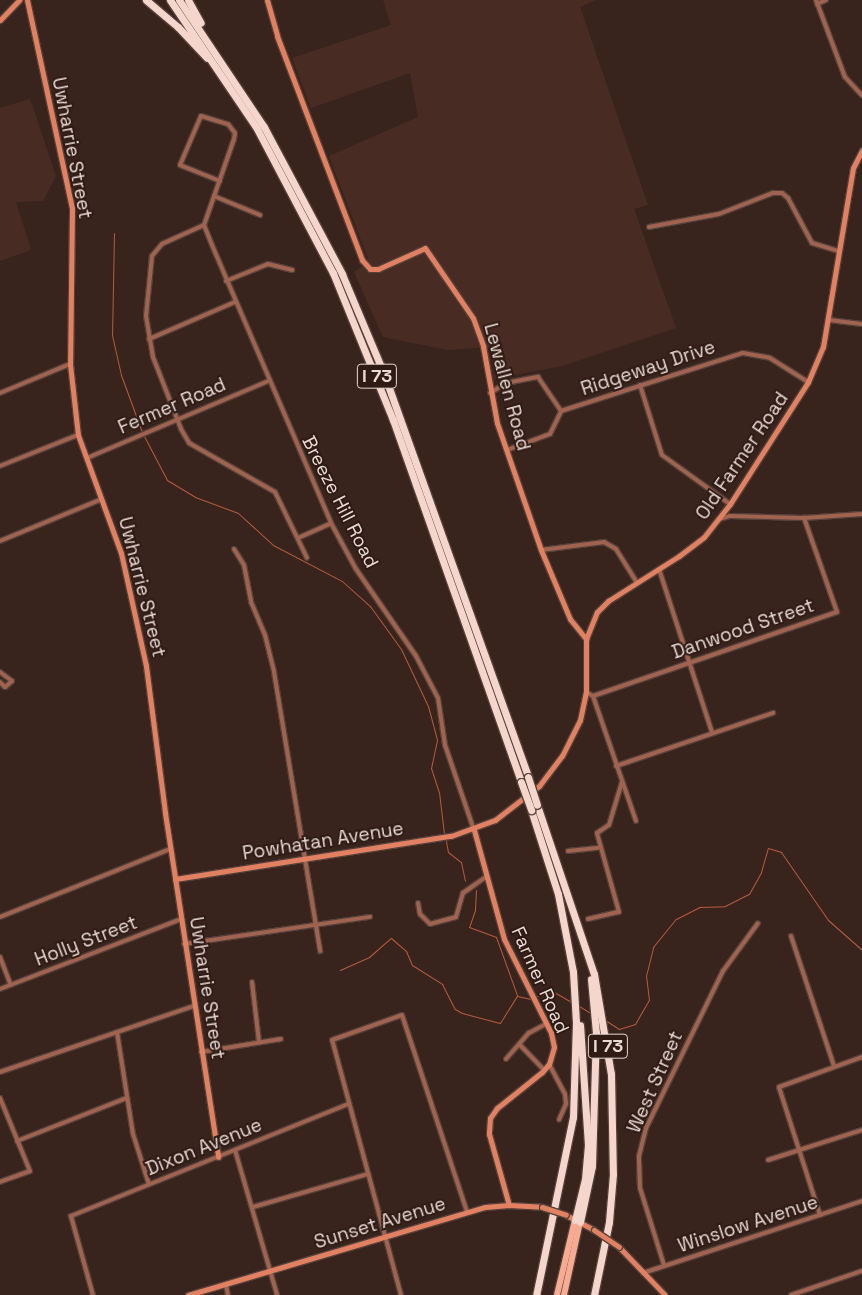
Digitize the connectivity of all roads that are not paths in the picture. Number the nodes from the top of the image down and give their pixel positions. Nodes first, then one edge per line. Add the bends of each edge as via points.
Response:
1 (19, 0) edge
2 (27, 0) edge
3 (146, 0) edge
4 (170, 0) edge
5 (178, 0) edge
6 (188, 0) edge
7 (267, 0) edge
8 (826, 0) edge
9 (816, 2) edge
10 (0, 20) edge
11 (222, 60) junction
12 (224, 77) junction
13 (862, 95) edge
14 (862, 150) edge
15 (220, 180) junction
16 (214, 196) junction
17 (260, 215) dead end
18 (204, 224) junction
19 (649, 227) dead end
20 (838, 251) junction
21 (292, 270) dead end
22 (226, 281) junction
23 (236, 302) junction
24 (829, 320) junction
25 (862, 324) edge
26 (149, 339) junction
27 (70, 364) junction
28 (268, 381) junction
29 (808, 382) junction
30 (640, 385) junction
31 (0, 393) edge
32 (490, 393) junction
33 (561, 411) junction
34 (176, 418) junction
35 (78, 435) junction
36 (507, 450) junction
37 (87, 458) junction
38 (0, 466) edge
39 (102, 499) junction
40 (730, 504) junction
41 (862, 514) edge
42 (804, 518) junction
43 (719, 519) junction
44 (331, 523) junction
45 (298, 538) junction
46 (0, 540) edge
47 (234, 550) dead end
48 (541, 550) junction
49 (307, 558) dead end
50 (659, 569) junction
51 (637, 582) junction
52 (586, 639) junction
53 (689, 662) junction
54 (0, 672) edge
55 (0, 682) edge
56 (586, 692) junction
57 (593, 696) junction
58 (773, 713) dead end
59 (712, 732) junction
60 (616, 766) junction
61 (622, 782) junction
62 (534, 808) junction
63 (636, 821) dead end
64 (474, 830) junction
65 (598, 848) junction
66 (170, 849) junction
67 (568, 851) dead end
68 (306, 859) junction
69 (486, 877) junction
70 (176, 879) junction
71 (418, 903) dead end
72 (0, 917) edge
73 (370, 917) dead end
74 (181, 919) junction
75 (588, 919) dead end
76 (758, 923) dead end
77 (316, 926) junction
78 (791, 936) dead end
79 (585, 941) junction
80 (184, 944) junction
81 (320, 951) dead end
82 (0, 957) edge
83 (573, 972) junction
84 (252, 982) dead end
85 (11, 985) junction
86 (0, 989) edge
87 (194, 1006) junction
88 (546, 1024) junction
89 (117, 1032) junction
90 (280, 1039) dead end
91 (260, 1042) junction
92 (520, 1045) junction
93 (201, 1052) junction
94 (862, 1057) edge
95 (506, 1059) dead end
96 (549, 1064) junction
97 (834, 1066) junction
98 (544, 1070) junction
99 (0, 1072) edge
100 (0, 1098) edge
101 (127, 1098) junction
102 (348, 1104) junction
103 (559, 1120) dead end
104 (862, 1130) edge
105 (18, 1141) junction
106 (235, 1150) junction
107 (799, 1150) junction
108 (218, 1157) junction
109 (768, 1160) dead end
110 (368, 1174) junction
111 (0, 1182) edge
112 (149, 1184) junction
113 (862, 1201) edge
114 (509, 1205) junction
115 (253, 1207) junction
116 (467, 1212) junction
117 (820, 1215) junction
118 (578, 1221) junction
119 (385, 1239) junction
120 (664, 1266) junction
121 (862, 1271) edge
122 (271, 1272) junction
123 (643, 1273) junction
124 (226, 1285) junction
125 (93, 1295) edge
126 (188, 1295) edge
127 (228, 1295) edge
128 (277, 1295) edge
129 (401, 1295) edge
130 (536, 1295) edge
131 (557, 1295) edge
132 (564, 1295) edge
133 (594, 1295) edge
134 (665, 1295) edge
135 (791, 1295) edge

1 - 10 street
2 - 27 street, Uwharrie Street via 72,208
3 - 12 highway via 178,27
4 - 12 highway, I 73
5 - 11 highway, I 73
6 - 11 highway
7 - 32 street, Lewallen Road via 277,36 362,260 370,269 378,269 426,248 478,328
8 - 9 street
9 - 13 street via 845,77
11 - 62 highway, I 73, bridge via 291,174 342,274 384,374 528,777
12 - 62 highway, I 73, bridge via 301,207 361,336 521,782
14 - 20 street, Old Farmer Road via 853,168
15 - 15 street via 235,133 228,124 201,116 180,165
15 - 16 street
16 - 17 street
16 - 18 street
18 - 22 street, Breeze Hill Road
18 - 26 street via 154,251 146,294
19 - 20 street via 719,214 773,193 782,193 788,198 812,243
20 - 24 street, Old Farmer Road
21 - 22 street via 268,264
22 - 23 street, Breeze Hill Road
23 - 26 street
23 - 28 street, Breeze Hill Road
24 - 25 street
24 - 29 street, Old Farmer Road via 818,361
26 - 34 street
27 - 31 street
27 - 35 street, Uwharrie Street
28 - 34 street, Fermer Road
28 - 44 street, Breeze Hill Road
29 - 30 street, Ridgeway Drive via 770,358 743,353
29 - 40 street, Old Farmer Road
30 - 33 street, Ridgeway Drive
30 - 40 street via 662,454
32 - 33 street via 506,383 538,377
32 - 36 street, Lewallen Road
33 - 36 street, Ridgeway Drive via 550,434
34 - 37 street, Fermer Road
34 - 45 street via 185,438 194,447 275,492
35 - 37 street, Uwharrie Street
35 - 38 street
36 - 48 street, Lewallen Road
37 - 39 street, Uwharrie Street
39 - 46 street
39 - 66 street, Uwharrie Street via 121,553 146,666
40 - 43 street, Old Farmer Road
41 - 42 street
42 - 43 street via 730,516
42 - 53 street, Danwood Street via 837,612
43 - 50 street, Old Farmer Road via 695,545
44 - 45 street
44 - 64 street, Breeze Hill Road via 356,569 430,680 438,698 449,758
45 - 49 street
47 - 68 street via 244,565 251,602 265,636 274,672
48 - 51 street via 604,542 616,549
48 - 52 street, Lewallen Road via 570,619
50 - 51 street, Old Farmer Road
50 - 53 street
51 - 52 street, Old Farmer Road via 597,612
52 - 56 street, Old Farmer Road
53 - 57 street, Danwood Street
53 - 59 street
54 - 55 street via 12,681 5,687
56 - 57 street
56 - 64 street, Old Farmer Road via 573,737 552,770 521,802
57 - 60 street
58 - 59 street
59 - 60 street
60 - 61 street
61 - 63 street
61 - 65 street via 609,825 597,833
62 - 79 highway, I 73
62 - 83 highway, I 73 via 558,894
64 - 68 street, Powhatan Avenue via 434,840
64 - 69 street, Farmer Road
65 - 67 street
65 - 75 street via 619,912
66 - 70 street, Uwharrie Street
66 - 72 street
68 - 70 street, Powhatan Avenue
68 - 77 street
69 - 71 street via 463,893 456,917 430,924 420,914
69 - 88 street, Farmer Road via 504,939
70 - 74 street, Uwharrie Street
73 - 77 street
74 - 80 street, Uwharrie Street
74 - 85 street, Holly Street
76 - 120 street, West Street via 723,971 646,1128 639,1156 640,1188
77 - 80 street
77 - 81 street
78 - 97 street
79 - 118 highway via 595,1004 596,1042 592,1166
79 - 133 highway, I 73 via 602,1008 613,1106 609,1222
80 - 87 street, Uwharrie Street
82 - 85 street
83 - 118 highway via 588,1109 585,1179
83 - 130 highway, I 73 via 576,1066 573,1117
84 - 91 street
85 - 86 street, Holly Street
87 - 89 street
87 - 93 street, Uwharrie Street
88 - 92 street via 529,1033
88 - 96 street, Farmer Road via 554,1046
89 - 99 street
89 - 101 street
90 - 91 street
91 - 93 street
92 - 95 street
92 - 98 street
93 - 108 street, Uwharrie Street
94 - 97 street
96 - 98 street, Farmer Road
96 - 103 street via 565,1094 566,1104
97 - 107 street via 779,1086
98 - 114 street, Farmer Road via 497,1108 490,1118 490,1134
100 - 105 street
101 - 105 street
101 - 112 street via 137,1150
102 - 106 street, Dixon Avenue
102 - 110 street
102 - 116 street via 332,1040 402,1016
104 - 107 street
105 - 111 street via 30,1171
106 - 108 street, Dixon Avenue
106 - 115 street
107 - 109 street
107 - 117 street
108 - 112 street, Dixon Avenue
110 - 115 street
110 - 119 street
112 - 125 street, Dixon Avenue via 71,1216
113 - 117 street, Winslow Avenue
114 - 116 street, Sunset Avenue
114 - 118 street, Sunset Avenue, bridge via 542,1208 566,1214
115 - 122 street
116 - 119 street, Sunset Avenue
117 - 120 street, Winslow Avenue
118 - 123 street, Sunset Avenue, bridge via 619,1247
118 - 131 main road
118 - 132 main road
119 - 122 street, Sunset Avenue
119 - 129 street
120 - 123 street, Winslow Avenue
121 - 135 street
122 - 124 street, Sunset Avenue
122 - 128 street
123 - 134 street, Sunset Avenue
124 - 126 street, Sunset Avenue
124 - 127 street

